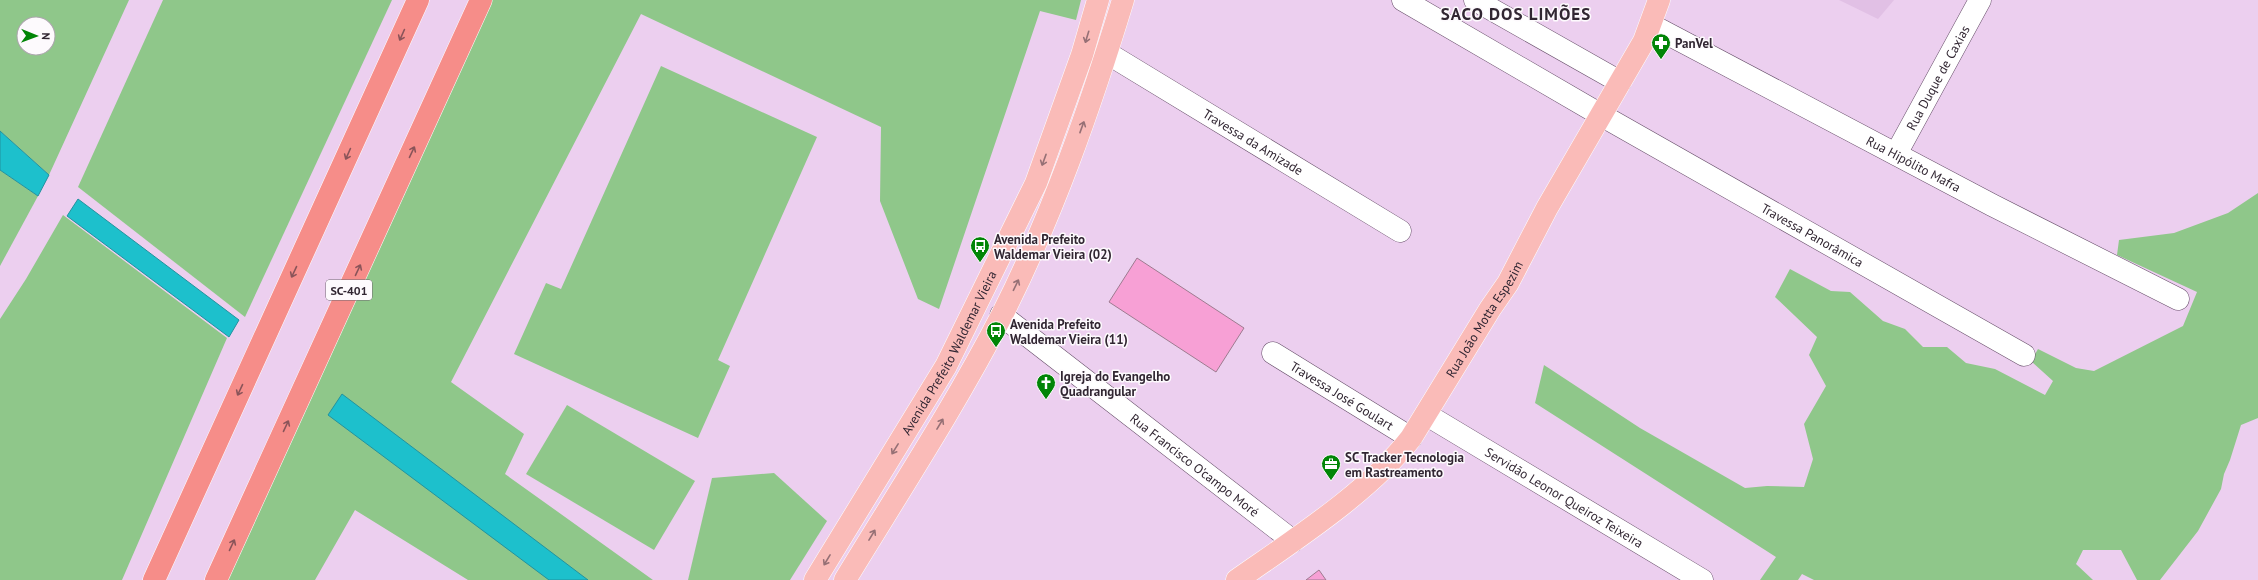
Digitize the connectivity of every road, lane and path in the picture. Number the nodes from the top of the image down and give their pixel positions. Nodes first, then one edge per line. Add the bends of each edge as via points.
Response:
1 (418, 0) edge
2 (481, 0) edge
3 (1098, 0) edge
4 (1123, 0) edge
5 (1403, 0) edge
6 (1475, 0) edge
7 (1659, 0) edge
8 (1980, 0) edge
9 (1651, 25) junction
10 (1107, 53) junction
11 (1620, 82) junction
12 (1601, 115) junction
13 (1896, 154) junction
14 (1020, 217) junction
15 (1043, 227) junction
16 (1400, 231) dead end
17 (2178, 299) dead end
18 (1002, 315) junction
19 (1273, 353) dead end
20 (2024, 355) dead end
21 (1427, 414) junction
22 (1411, 438) junction
23 (1293, 541) junction
24 (154, 580) edge
25 (216, 580) edge
26 (815, 580) edge
27 (845, 580) edge
28 (1238, 580) edge
29 (1702, 580) edge

1 -> 24 highway
25 -> 2 highway, SC-401
3 -> 14 main road, Avenida Prefeito Waldemar Vieira via 1058,125 1036,184
4 - 10 main road, Avenida Prefeito Waldemar Vieira
5 - 12 street, Travessa Panorâmica
6 - 11 street
7 - 9 main road, Rua João Motta Espezim
8 - 13 street, Rua Duque de Caxias
9 - 11 main road, Rua João Motta Espezim
9 - 13 street, Rua Hipólito Mafra
15 -> 10 main road, Avenida Prefeito Waldemar Vieira
10 - 16 street, Travessa da Amizade
11 - 12 main road, Rua João Motta Espezim
12 - 20 street, Travessa Panorâmica
12 - 21 main road, Rua João Motta Espezim via 1547,208 1508,283
13 - 17 street, Rua Hipólito Mafra
14 - 15 main road
14 -> 26 main road, Avenida Prefeito Waldemar Vieira via 946,366
18 -> 15 main road, Avenida Prefeito Waldemar Vieira
18 - 23 street, Rua Francisco O'campo Moré
27 -> 18 main road, Avenida Prefeito Waldemar Vieira
19 - 22 street, Travessa José Goulart
21 - 22 main road, Rua João Motta Espezim
21 - 29 street, Servidão Leonor Queiroz Teixeira
22 - 23 main road, Rua João Motta Espezim via 1378,474
23 - 28 main road, Rua João Motta Espezim

